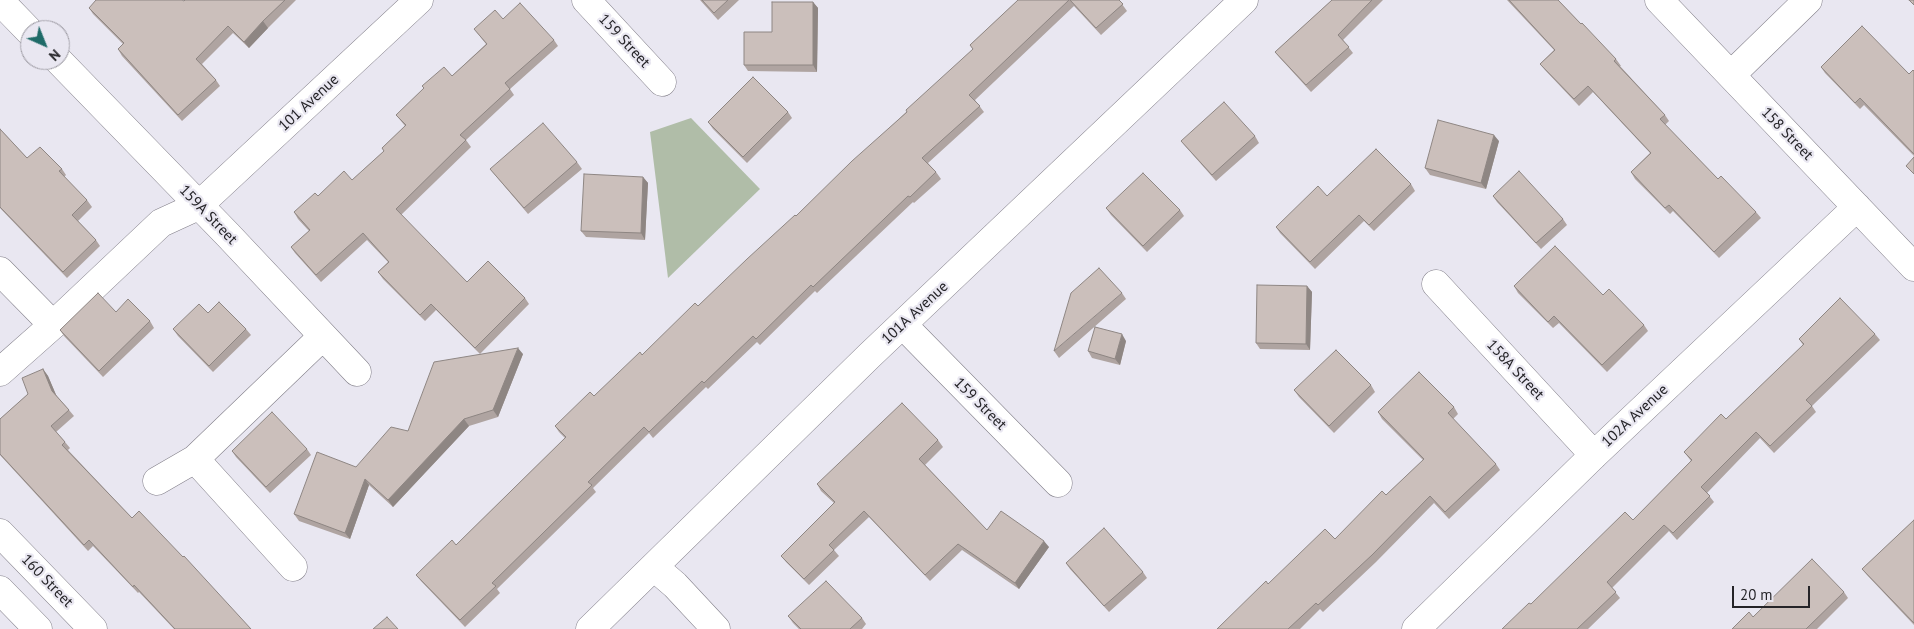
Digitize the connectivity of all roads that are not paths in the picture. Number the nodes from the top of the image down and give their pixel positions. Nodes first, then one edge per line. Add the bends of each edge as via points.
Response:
1 (419, 0) edge
2 (586, 0) edge
3 (1244, 0) edge
4 (1659, 0) edge
5 (1808, 0) edge
6 (0, 1) edge
7 (20, 22) edge
8 (68, 70) edge
9 (1731, 75) junction
10 (662, 82) dead end
11 (198, 206) junction
12 (1858, 207) junction
13 (1914, 268) edge
14 (0, 271) edge
15 (1436, 284) dead end
16 (53, 325) junction
17 (903, 325) junction
18 (323, 336) junction
19 (0, 372) edge
20 (357, 372) dead end
21 (1594, 455) junction
22 (195, 459) junction
23 (157, 481) dead end
24 (1058, 483) dead end
25 (0, 532) edge
26 (293, 567) dead end
27 (654, 567) junction
28 (0, 590) edge
29 (38, 629) edge
30 (93, 629) edge
31 (590, 629) edge
32 (716, 629) edge
33 (1416, 629) edge

1 - 11 street, 101 Avenue
2 - 10 street, 159 Street
3 - 17 street, 101A Avenue
4 - 9 street, 158 Street
5 - 9 street
6 - 7 street
8 - 11 street, 159A Street
9 - 12 street, 158 Street
11 - 16 street, 101 Avenue via 161,223
11 - 18 street, 159A Street
12 - 13 street, 158 Street
12 - 21 street, 102A Avenue
14 - 16 street
15 - 21 street, 158A Street
16 - 19 street, 101 Avenue
17 - 24 street, 159 Street
17 - 27 street, 101A Avenue
18 - 20 street, 159A Street
18 - 22 street
21 - 33 street, 102A Avenue
22 - 23 street
22 - 26 street
25 - 30 street, 160 Street
27 - 31 street, 101A Avenue
27 - 32 street
28 - 29 street

